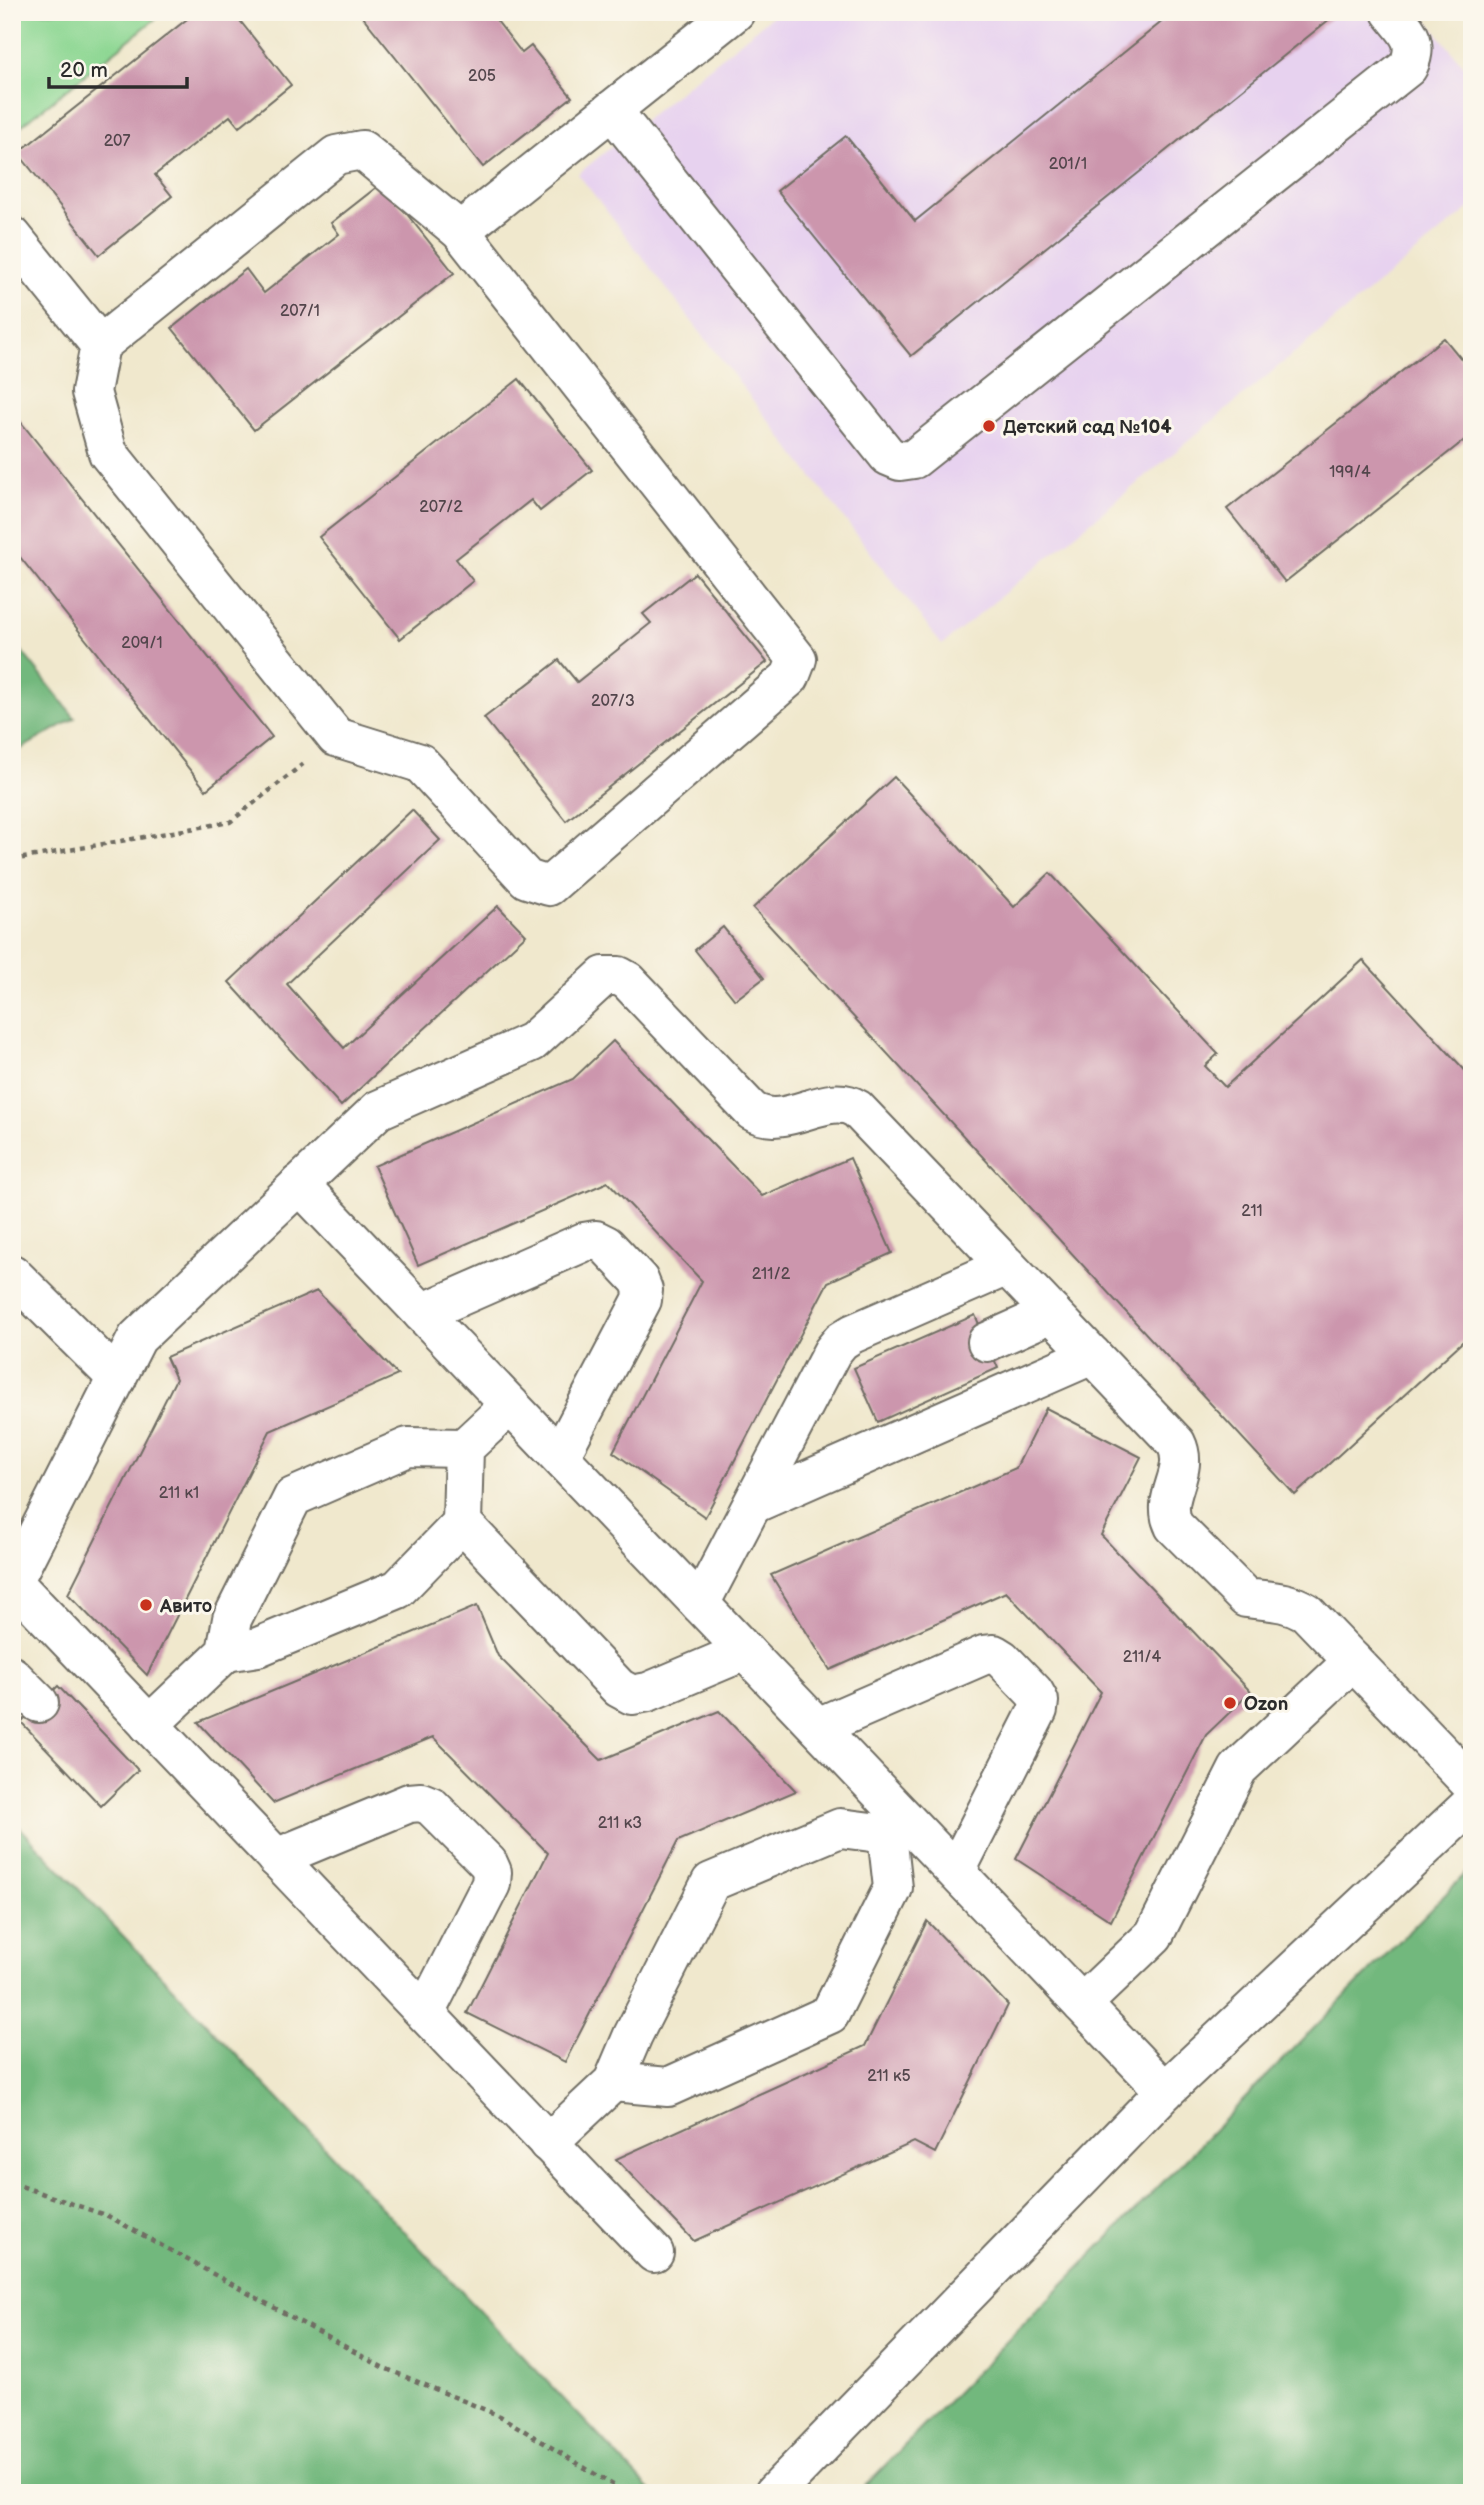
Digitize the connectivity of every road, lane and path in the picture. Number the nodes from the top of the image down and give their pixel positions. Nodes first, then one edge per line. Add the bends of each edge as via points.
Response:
1 (735, 12) edge
2 (1391, 12) edge
3 (612, 110) junction
4 (460, 231) junction
5 (12, 236) edge
6 (100, 345) junction
7 (336, 737) junction
8 (12, 860) edge
9 (299, 1184) junction
10 (1007, 1266) junction
11 (12, 1274) edge
12 (422, 1312) junction
13 (1052, 1313) junction
14 (987, 1342) dead end
15 (1092, 1354) junction
16 (117, 1378) junction
17 (510, 1405) junction
18 (464, 1448) junction
19 (560, 1457) junction
20 (753, 1504) junction
21 (462, 1523) junction
22 (13, 1583) edge
23 (700, 1604) junction
24 (745, 1651) junction
25 (226, 1652) junction
26 (1353, 1661) junction
27 (12, 1676) edge
28 (40, 1703) dead end
29 (149, 1725) junction
30 (818, 1727) junction
31 (1472, 1785) edge
32 (1472, 1803) edge
33 (896, 1827) junction
34 (276, 1858) junction
35 (956, 1871) junction
36 (1082, 2004) junction
37 (425, 2013) junction
38 (613, 2081) junction
39 (1165, 2091) junction
40 (548, 2143) junction
41 (12, 2183) edge
42 (654, 2253) dead end
43 (626, 2493) edge
44 (774, 2493) edge

1 - 3 street
2 - 3 street via 1411,38 1415,52 1408,67 914,459 900,461 888,456
3 - 4 street
4 - 6 street via 362,150 335,155
4 - 7 street via 797,659 790,677 549,886 527,879 420,763
5 - 6 street
6 - 7 street via 92,392 108,453
7 - 8 path via 230,822
9 - 10 street via 377,1110 532,1042 597,981 612,975 628,981 763,1118 838,1103 857,1109
9 - 12 street
9 - 16 street via 137,1338
10 - 13 street
10 - 20 street via 841,1341
11 - 16 street
12 - 17 street
12 - 19 street via 584,1242 596,1240 606,1245 639,1280 642,1300
13 - 14 street
13 - 15 street
15 - 20 street
15 - 26 street via 1181,1453 1169,1505 1174,1525 1246,1598 1277,1600 1306,1612
16 - 22 street
17 - 18 street
17 - 19 street
18 - 21 street
18 - 25 street via 408,1447 293,1497 232,1619
19 - 23 street
20 - 23 street
21 - 24 street via 619,1688 632,1695
21 - 25 street via 398,1589 258,1647
22 - 29 street
23 - 24 street
24 - 30 street
25 - 29 street
26 - 31 street
26 - 36 street via 1238,1769 1154,1936
27 - 28 street
29 - 34 street
30 - 33 street
30 - 35 street via 984,1655 1002,1659 1026,1684 1039,1701 1038,1710
32 - 39 street
33 - 35 street
33 - 38 street via 840,1828 711,1882
33 - 38 street via 893,1888 830,2014 668,2087
34 - 37 street
34 - 37 street via 421,1802 431,1806 488,1863 491,1884
35 - 36 street
36 - 39 street
37 - 40 street
38 - 40 street
39 - 44 street
40 - 42 street
41 - 43 path via 108,2216 382,2367 500,2416

